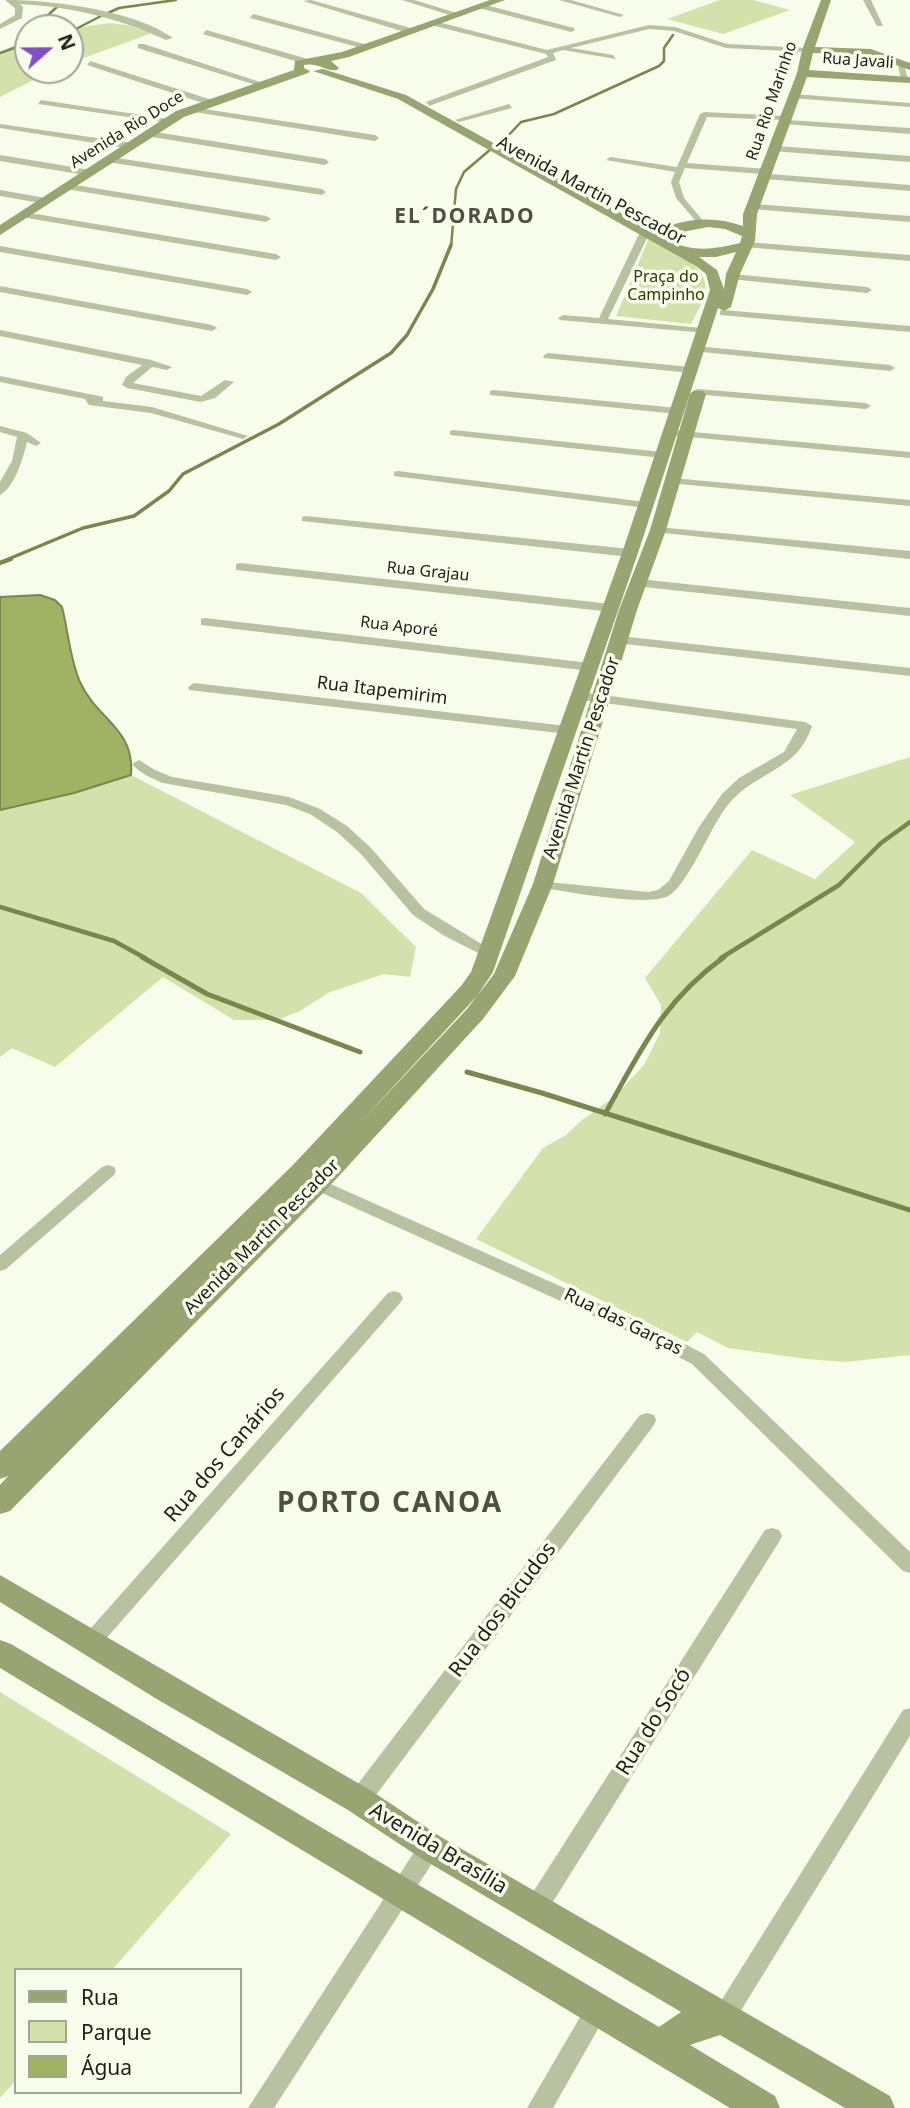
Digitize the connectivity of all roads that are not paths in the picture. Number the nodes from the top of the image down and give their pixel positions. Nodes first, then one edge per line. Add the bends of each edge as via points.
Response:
1 (406, 0) edge
2 (500, 0) edge
3 (563, 0) edge
4 (826, 0) edge
5 (867, 0) edge
6 (11, 1) edge
7 (307, 1) edge
8 (482, 6) junction
9 (458, 15) junction
10 (620, 15) dead end
11 (253, 16) dead end
12 (434, 23) junction
13 (880, 24) dead end
14 (0, 27) edge
15 (571, 30) dead end
16 (206, 32) dead end
17 (411, 32) junction
18 (169, 38) dead end
19 (141, 46) dead end
20 (365, 47) junction
21 (561, 49) junction
22 (808, 50) junction
23 (547, 52) junction
24 (613, 57) dead end
25 (90, 63) dead end
26 (325, 65) junction
27 (905, 65) edge
28 (301, 66) junction
29 (803, 73) junction
30 (907, 80) edge
31 (262, 84) junction
32 (794, 96) junction
33 (41, 102) dead end
34 (209, 103) junction
35 (429, 104) junction
36 (910, 105) edge
37 (509, 106) dead end
38 (191, 109) junction
39 (459, 120) junction
40 (785, 120) junction
41 (169, 121) junction
42 (0, 126) edge
43 (910, 131) edge
44 (149, 134) junction
45 (375, 138) dead end
46 (132, 146) junction
47 (776, 149) junction
48 (0, 158) edge
49 (910, 159) edge
50 (110, 160) junction
51 (610, 160) dead end
52 (325, 162) dead end
53 (681, 167) junction
54 (90, 173) junction
55 (766, 174) junction
56 (69, 187) junction
57 (910, 188) edge
58 (322, 192) dead end
59 (0, 193) edge
60 (46, 201) junction
61 (753, 210) junction
62 (24, 215) junction
63 (266, 219) dead end
64 (910, 219) edge
65 (698, 221) junction
66 (655, 225) junction
67 (0, 231) edge
68 (747, 241) junction
69 (0, 249) edge
70 (680, 251) junction
71 (910, 251) edge
72 (706, 253) junction
73 (276, 257) dead end
74 (910, 258) edge
75 (733, 276) junction
76 (0, 289) edge
77 (867, 290) dead end
78 (247, 292) dead end
79 (723, 313) junction
80 (562, 318) dead end
81 (602, 322) junction
82 (212, 328) dead end
83 (910, 329) edge
84 (702, 331) junction
85 (0, 333) edge
86 (704, 350) junction
87 (548, 356) dead end
88 (151, 363) junction
89 (167, 367) dead end
90 (890, 368) dead end
91 (690, 370) junction
92 (0, 379) edge
93 (229, 382) dead end
94 (698, 391) junction
95 (494, 393) dead end
96 (866, 406) dead end
97 (677, 411) junction
98 (0, 429) edge
99 (454, 433) dead end
100 (670, 433) junction
101 (23, 435) junction
102 (687, 435) junction
103 (243, 436) dead end
104 (36, 443) dead end
105 (662, 455) junction
106 (910, 455) edge
107 (14, 468) junction
108 (0, 470) edge
109 (398, 474) dead end
110 (673, 481) junction
111 (0, 492) edge
112 (910, 503) edge
113 (645, 507) junction
114 (306, 519) dead end
115 (638, 530) junction
116 (657, 530) junction
117 (650, 552) junction
118 (630, 553) junction
119 (910, 555) edge
120 (240, 567) dead end
121 (639, 583) junction
122 (611, 608) junction
123 (910, 612) edge
124 (205, 622) dead end
125 (620, 640) junction
126 (590, 667) junction
127 (910, 673) edge
128 (194, 687) dead end
129 (591, 698) junction
130 (567, 730) junction
131 (139, 764) dead end
132 (543, 884) junction
133 (491, 954) junction
134 (108, 1171) dead end
135 (317, 1184) junction
136 (0, 1265) edge
137 (394, 1298) dead end
138 (647, 1420) dead end
139 (0, 1468) edge
140 (0, 1503) edge
141 (772, 1536) dead end
142 (910, 1564) edge
143 (0, 1587) edge
144 (90, 1643) junction
145 (0, 1653) edge
146 (910, 1717) edge
147 (359, 1800) junction
148 (430, 1847) junction
149 (400, 1892) junction
150 (537, 1908) junction
151 (598, 2008) junction
152 (724, 2017) junction
153 (662, 2046) junction
154 (260, 2108) edge
155 (539, 2108) edge
156 (763, 2108) edge
157 (878, 2108) edge

1 - 9 street
2 - 8 street
3 - 10 street
4 - 22 street, Rua Rio Marinho
5 - 13 street
6 - 14 street via 19,7 19,16
6 - 18 street via 119,16
7 - 17 street
8 - 9 street
8 - 15 street
9 - 12 street
11 - 20 street
12 - 17 street
12 - 23 street
16 - 28 street
17 - 20 street
19 - 31 street
20 - 26 street
21 - 22 street via 649,27 675,29 726,46
21 - 23 street
21 - 24 street
22 - 27 street via 867,52
22 - 29 street, Rua Rio Marinho
23 - 35 street via 553,58
25 - 34 street
26 - 28 street, Avenida Rio Doce
26 - 35 street, Avenida Martin Pescador via 400,89
26 - 66 street, Avenida Martin Pescador via 402,97
27 - 30 street
28 - 31 street, Avenida Rio Doce
29 - 30 street, Rua Javali
29 - 32 street, Rua Rio Marinho
31 - 34 street, Avenida Rio Doce
32 - 36 street
32 - 40 street, Rua Rio Marinho
33 - 41 street
34 - 38 street, Avenida Rio Doce
35 - 39 street, Avenida Martin Pescador
37 - 39 street
38 - 41 street, Avenida Rio Doce
38 - 45 street
39 - 66 street, Avenida Martin Pescador
40 - 43 street
40 - 47 street, Rua Rio Marinho
40 - 53 street via 704,114
41 - 44 street, Avenida Rio Doce
42 - 46 street
44 - 46 street, Avenida Rio Doce
44 - 52 street
46 - 50 street, Avenida Rio Doce
47 - 49 street
47 - 55 street, Rua Rio Marinho
48 - 54 street
50 - 54 street, Avenida Rio Doce
50 - 58 street
51 - 53 street
53 - 55 street
53 - 65 street via 676,191
54 - 56 street, Avenida Rio Doce
55 - 57 street
55 - 61 street, Rua Rio Marinho
56 - 60 street, Avenida Rio Doce
56 - 63 street
59 - 60 street
60 - 62 street, Avenida Rio Doce
61 - 64 street
61 - 65 street via 735,220
61 - 68 street, Rua Rio Marinho
62 - 67 street, Avenida Rio Doce
62 - 73 street
65 - 66 street
65 - 68 street via 734,227
66 - 70 street, Avenida Martin Pescador
66 - 72 street, Avenida Martin Pescador
66 - 81 street
68 - 71 street
68 - 72 street via 725,252
68 - 74 street
68 - 75 street, Rua Rio Marinho
69 - 78 street
70 - 72 street
70 - 84 street, Avenida Martin Pescador via 706,268 717,284
72 - 75 street, Avenida Martin Pescador
75 - 77 street
75 - 79 street, Avenida Martin Pescador
76 - 82 street
79 - 83 street
79 - 86 street, Avenida Martin Pescador
80 - 81 street
81 - 84 street
84 - 86 street, Avenida Martin Pescador
85 - 88 street
86 - 90 street
86 - 91 street, Avenida Martin Pescador
86 - 94 street, Avenida Martin Pescador
87 - 91 street
88 - 89 street
88 - 93 street via 127,385 201,399
91 - 97 street, Avenida Martin Pescador
92 - 103 street via 94,398 93,403 152,410
94 - 96 street
94 - 102 street, Avenida Martin Pescador
95 - 97 street
97 - 100 street, Avenida Martin Pescador
98 - 101 street
99 - 105 street
100 - 102 street
100 - 105 street, Avenida Martin Pescador
101 - 104 street
101 - 107 street
102 - 106 street
102 - 110 street, Avenida Martin Pescador
105 - 113 street, Avenida Martin Pescador
107 - 108 street
107 - 111 street
109 - 113 street
110 - 112 street
110 - 116 street, Avenida Martin Pescador
113 - 115 street, Avenida Martin Pescador
113 - 116 street via 649,514 646,526
114 - 118 street
115 - 117 street via 649,534 645,547
115 - 118 street, Avenida Martin Pescador
116 - 117 street, Avenida Martin Pescador
116 - 119 street
117 - 121 street, Avenida Martin Pescador
118 - 122 street, Avenida Martin Pescador
120 - 122 street, Rua Grajau
121 - 123 street
121 - 125 street, Avenida Martin Pescador
122 - 126 street, Avenida Martin Pescador
124 - 126 street, Rua Aporé
125 - 127 street
125 - 129 street, Avenida Martin Pescador
126 - 129 street, Avenida Martin Pescador
128 - 130 street, Rua Itapemirim
129 - 130 street, Avenida Martin Pescador
129 - 132 street, Avenida Martin Pescador
129 - 132 street via 805,726 798,748 790,756 745,780 718,809 664,893 648,896
130 - 133 street, Avenida Martin Pescador
131 - 133 street via 147,773 167,780 305,806 357,842 424,917
132 - 135 street, Avenida Martin Pescador via 514,958 491,995
133 - 139 street, Avenida Martin Pescador via 469,991 301,1172
134 - 136 street
135 - 140 street, Avenida Martin Pescador
135 - 142 street, Rua das Garças via 698,1359
137 - 144 street, Rua dos Canários
138 - 147 street, Rua dos Bicudos
141 - 150 street, Rua do Socó
143 - 144 street, Avenida Brasília
144 - 147 street, Avenida Brasília
145 - 149 street
146 - 152 street
147 - 148 street, Avenida Brasília
148 - 149 street
148 - 150 street, Avenida Brasília
149 - 151 street
149 - 154 street
150 - 152 street, Avenida Brasília
151 - 153 street
151 - 155 street
152 - 153 street via 685,2027
152 - 157 street, Avenida Brasília
153 - 156 street

